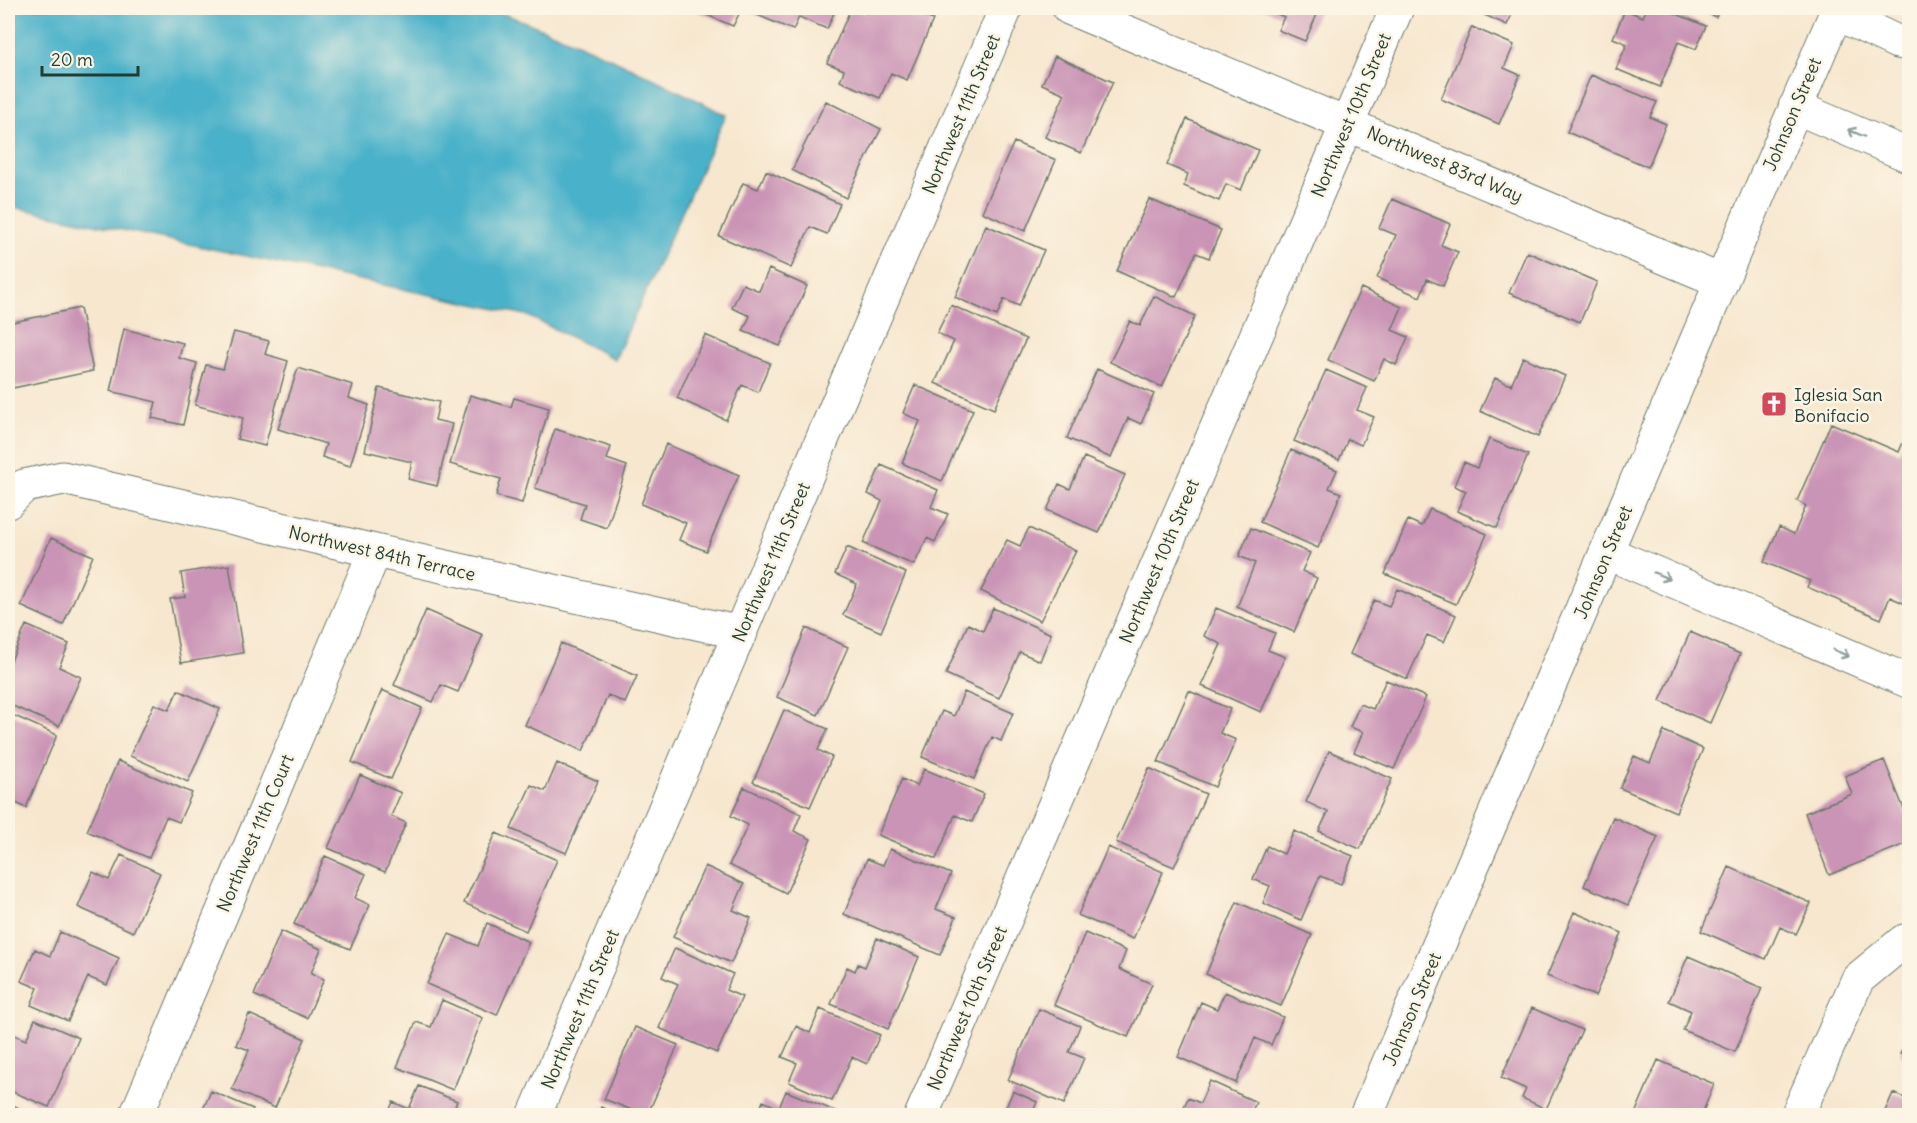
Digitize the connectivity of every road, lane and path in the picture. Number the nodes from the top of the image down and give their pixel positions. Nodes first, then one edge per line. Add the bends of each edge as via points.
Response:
1 (1006, 8) edge
2 (1069, 8) edge
3 (1397, 8) edge
4 (1837, 10) edge
5 (1910, 44) edge
6 (1795, 107) junction
7 (1347, 123) junction
8 (1910, 156) edge
9 (1721, 281) junction
10 (16, 494) edge
11 (375, 551) junction
12 (1608, 553) junction
13 (741, 633) junction
14 (1910, 682) edge
15 (1906, 941) edge
16 (136, 1116) edge
17 (534, 1116) edge
18 (921, 1116) edge
19 (1366, 1116) edge
20 (1797, 1116) edge

1 - 13 street, Northwest 11th Street
2 - 7 street, Northwest 83rd Way
3 - 7 street, Northwest 10th Street
4 - 5 street via 1898,42
4 - 6 street, Johnson Street
8 -> 6 street
6 - 9 street, Johnson Street
7 - 9 street, Northwest 83rd Way
7 - 18 street, Northwest 10th Street
9 - 12 street, Johnson Street
10 - 11 street, Northwest 84th Terrace via 63,478
11 - 13 street, Northwest 84th Terrace
11 - 16 street, Northwest 11th Court
12 -> 14 street
12 - 19 street, Johnson Street
13 - 17 street, Northwest 11th Street
15 - 20 street via 1858,979

